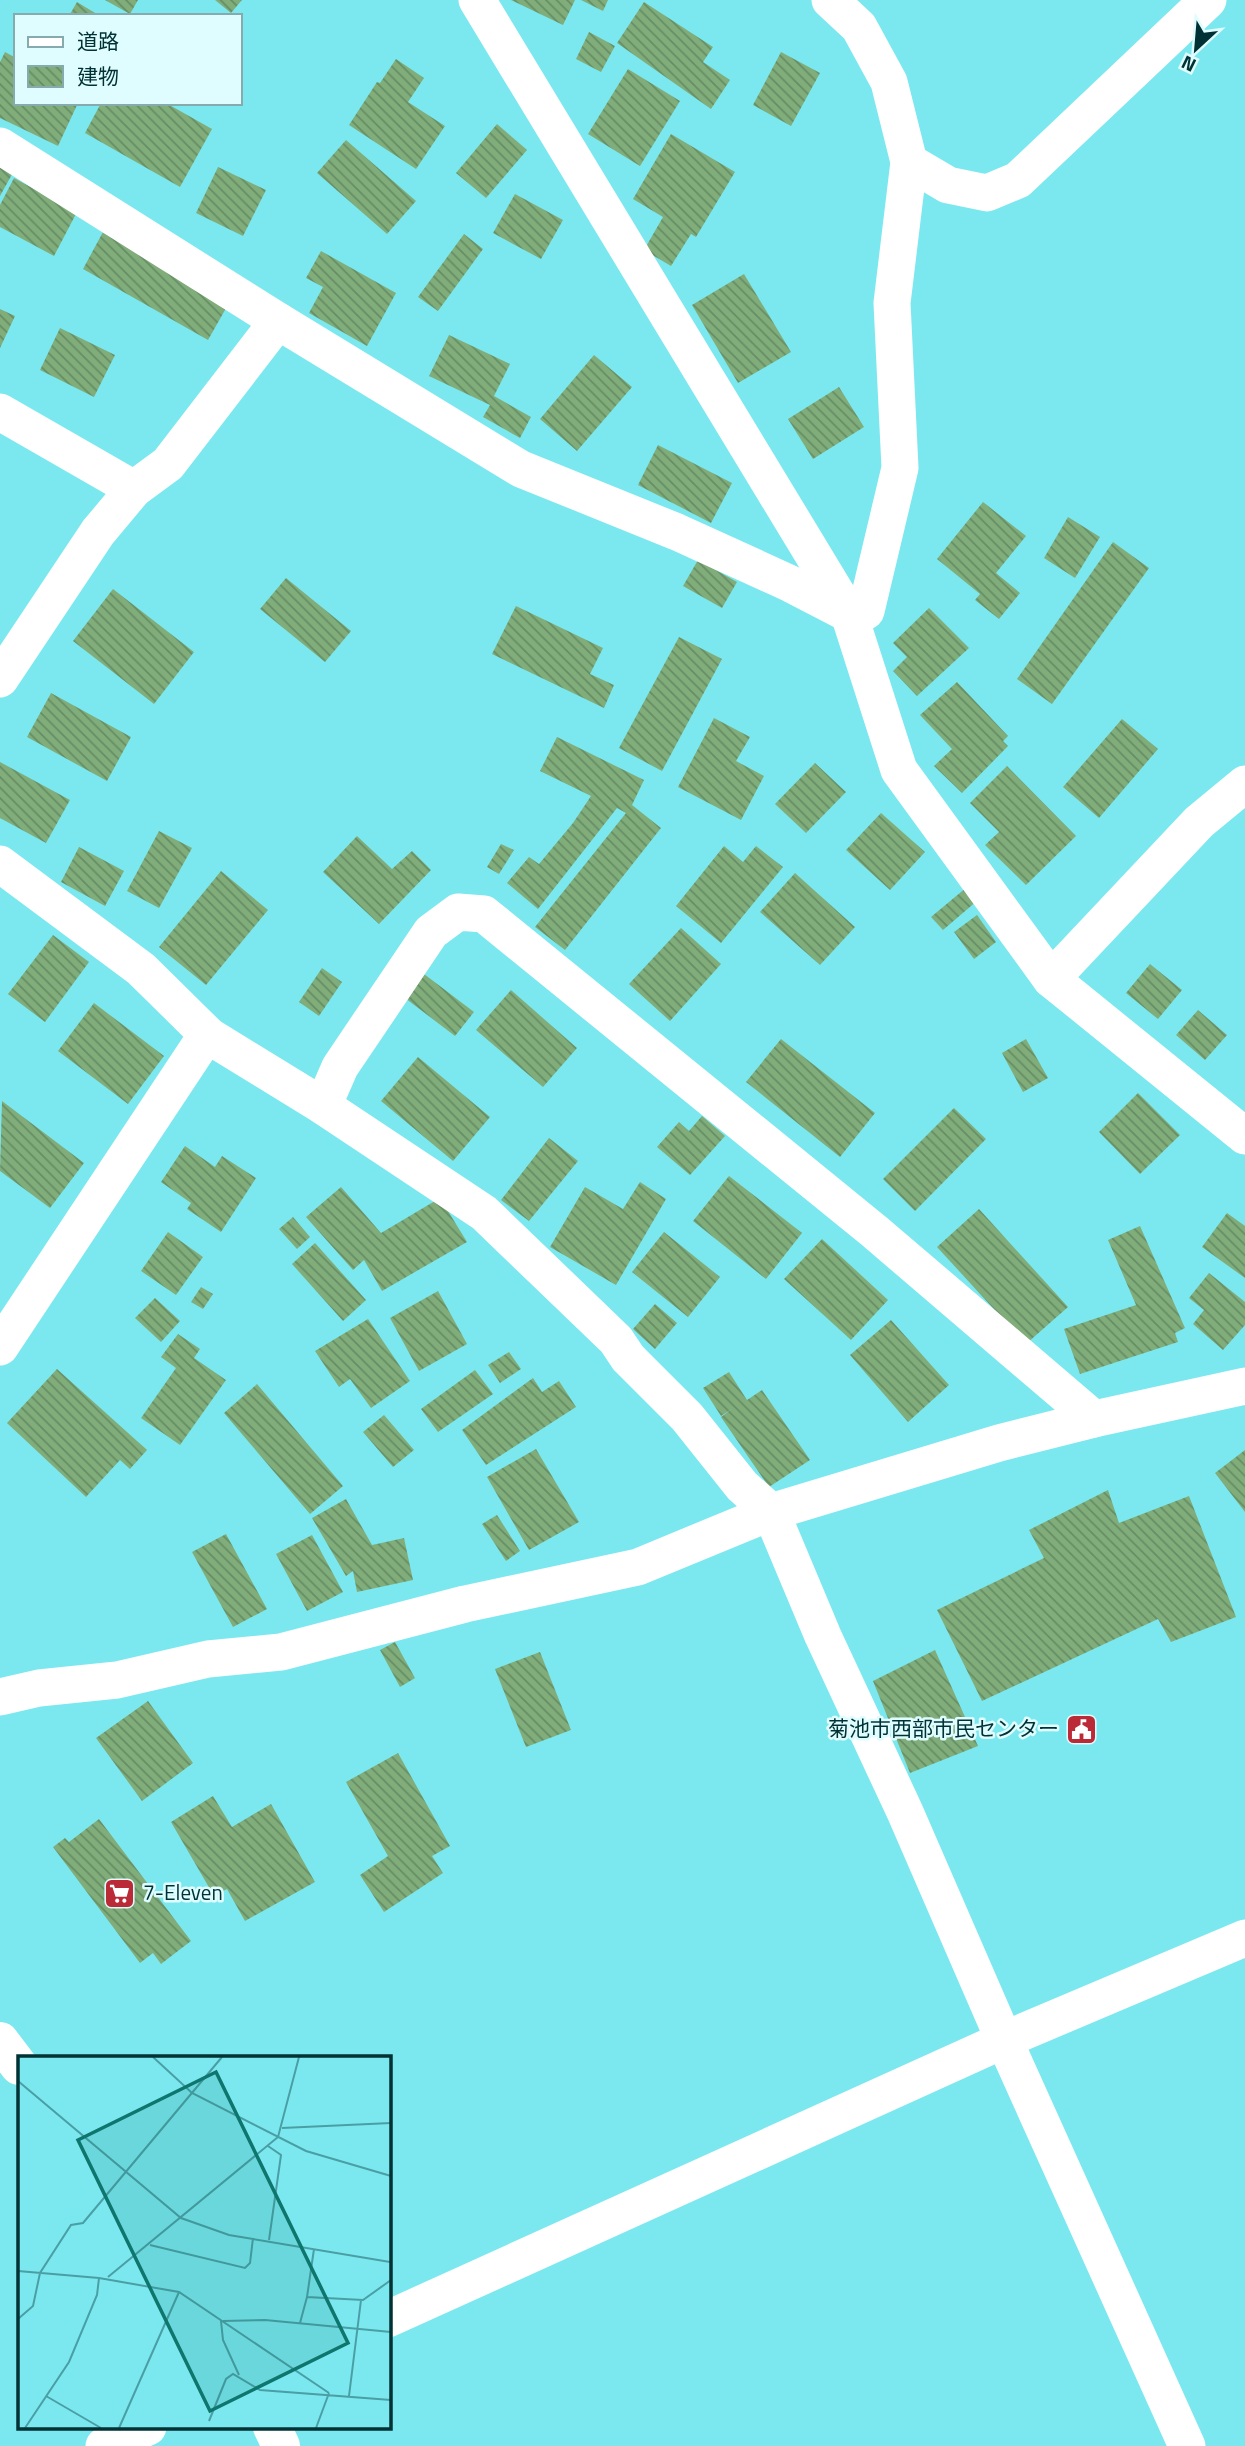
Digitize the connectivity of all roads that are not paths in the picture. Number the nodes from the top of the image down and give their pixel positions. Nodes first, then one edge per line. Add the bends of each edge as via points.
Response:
1 (477, 0) edge
2 (830, 0) edge
3 (1209, 0) edge
4 (0, 146) edge
5 (909, 162) junction
6 (278, 321) junction
7 (0, 412) edge
8 (134, 489) junction
9 (849, 614) junction
10 (0, 679) edge
11 (1245, 784) edge
12 (0, 864) edge
13 (1051, 979) junction
14 (209, 1036) junction
15 (323, 1106) junction
16 (1245, 1136) edge
17 (0, 1347) edge
18 (1245, 1386) edge
19 (1094, 1419) junction
20 (771, 1513) junction
21 (0, 1697) edge
22 (1245, 1938) edge
23 (1004, 2040) junction
24 (0, 2041) edge
25 (18, 2065) edge
26 (390, 2318) edge
27 (146, 2428) edge
28 (272, 2428) edge
29 (104, 2446) edge
30 (281, 2446) edge
31 (1187, 2446) edge

1 - 9 street
2 - 5 street via 859,27 889,82
3 - 5 street via 1018,180 987,193 948,185
4 - 6 street
5 - 9 street via 892,303 900,468 866,611
6 - 8 street via 168,464
6 - 9 street via 521,469 677,532
7 - 8 street
8 - 10 street via 98,532
9 - 13 street via 899,770
11 - 13 street via 1199,821
12 - 14 street via 141,969
13 - 16 street
14 - 15 street
14 - 17 street
15 - 19 street via 340,1067 431,932 458,912 484,914 874,1231
15 - 20 street via 484,1213 616,1340 742,1486
18 - 19 street
19 - 20 street via 999,1443
20 - 21 street via 638,1567 465,1604 281,1652 208,1659 117,1680
20 - 23 street
22 - 23 street
23 - 26 street
23 - 31 street
24 - 25 main road
27 - 29 street
28 - 30 main road

